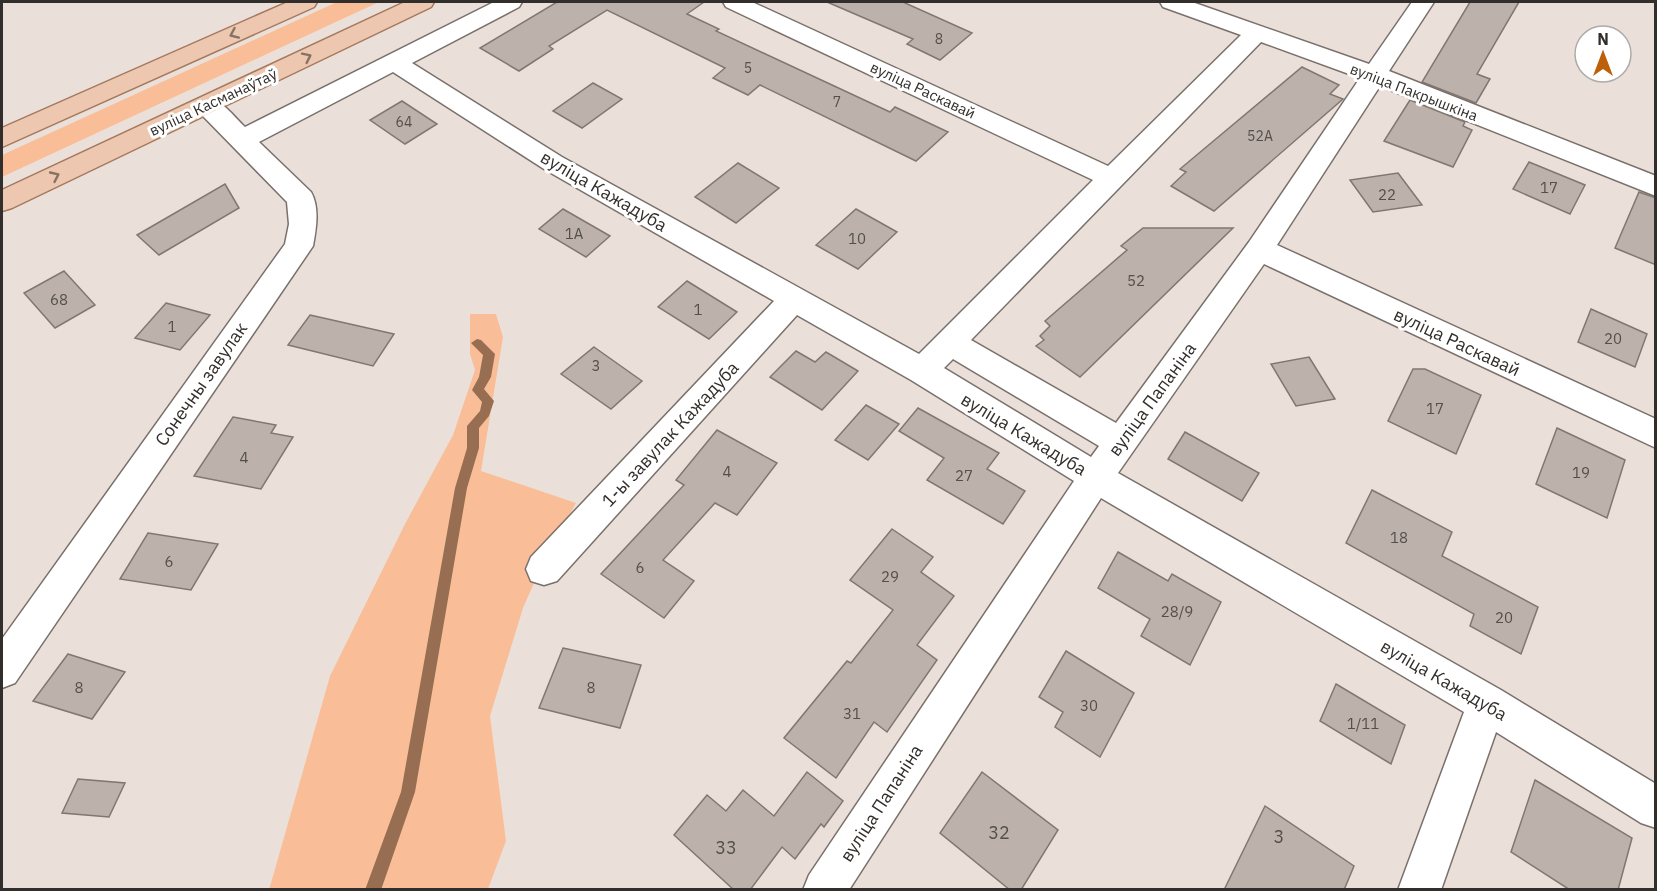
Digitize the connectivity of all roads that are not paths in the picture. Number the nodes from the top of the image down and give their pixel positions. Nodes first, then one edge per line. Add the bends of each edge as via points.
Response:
1 (306, 2) edge
2 (423, 2) edge
3 (511, 2) edge
4 (734, 2) edge
5 (1171, 2) edge
6 (1413, 6) edge
7 (1256, 34) junction
8 (392, 62) junction
9 (1372, 74) junction
10 (207, 105) junction
11 (2, 138) edge
12 (241, 140) junction
13 (1111, 178) junction
14 (1656, 187) edge
15 (2, 201) edge
16 (1259, 249) junction
17 (795, 298) junction
18 (949, 342) junction
19 (922, 371) junction
20 (1656, 434) edge
21 (1121, 442) junction
22 (1096, 477) junction
23 (544, 569) dead end
24 (2, 670) edge
25 (1487, 704) junction
26 (1656, 808) edge
27 (824, 890) edge
28 (1419, 890) edge

1 -> 11 main road
10 -> 2 main road, вуліца Касманаўтаў
3 - 8 street
4 - 13 street, вуліца Раскавай
5 - 7 street, вуліца Пакрышкіна
6 - 9 street, вуліца Папаніна
7 - 9 street, вуліца Пакрышкіна
7 - 13 street
8 - 12 street
8 - 17 street, вуліца Кажадуба via 553,163
9 - 14 street, вуліца Пакрышкіна
9 - 16 street, вуліца Папаніна
10 - 12 street, Сонечны завулак
15 -> 10 main road, вуліца Касманаўтаў
12 - 24 street, Сонечны завулак via 301,199 303,224 299,246
13 - 18 street
16 - 20 street, вуліца Раскавай
16 - 21 street, вуліца Папаніна
17 - 19 street, вуліца Кажадуба
17 - 23 street, 1-ы завулак Кажадуба
18 - 19 street
18 - 21 street
19 - 22 street, вуліца Кажадуба
21 - 22 street, вуліца Папаніна
22 - 25 street, вуліца Кажадуба
22 - 27 street, вуліца Папаніна
25 - 26 street, вуліца Кажадуба
25 - 28 street

